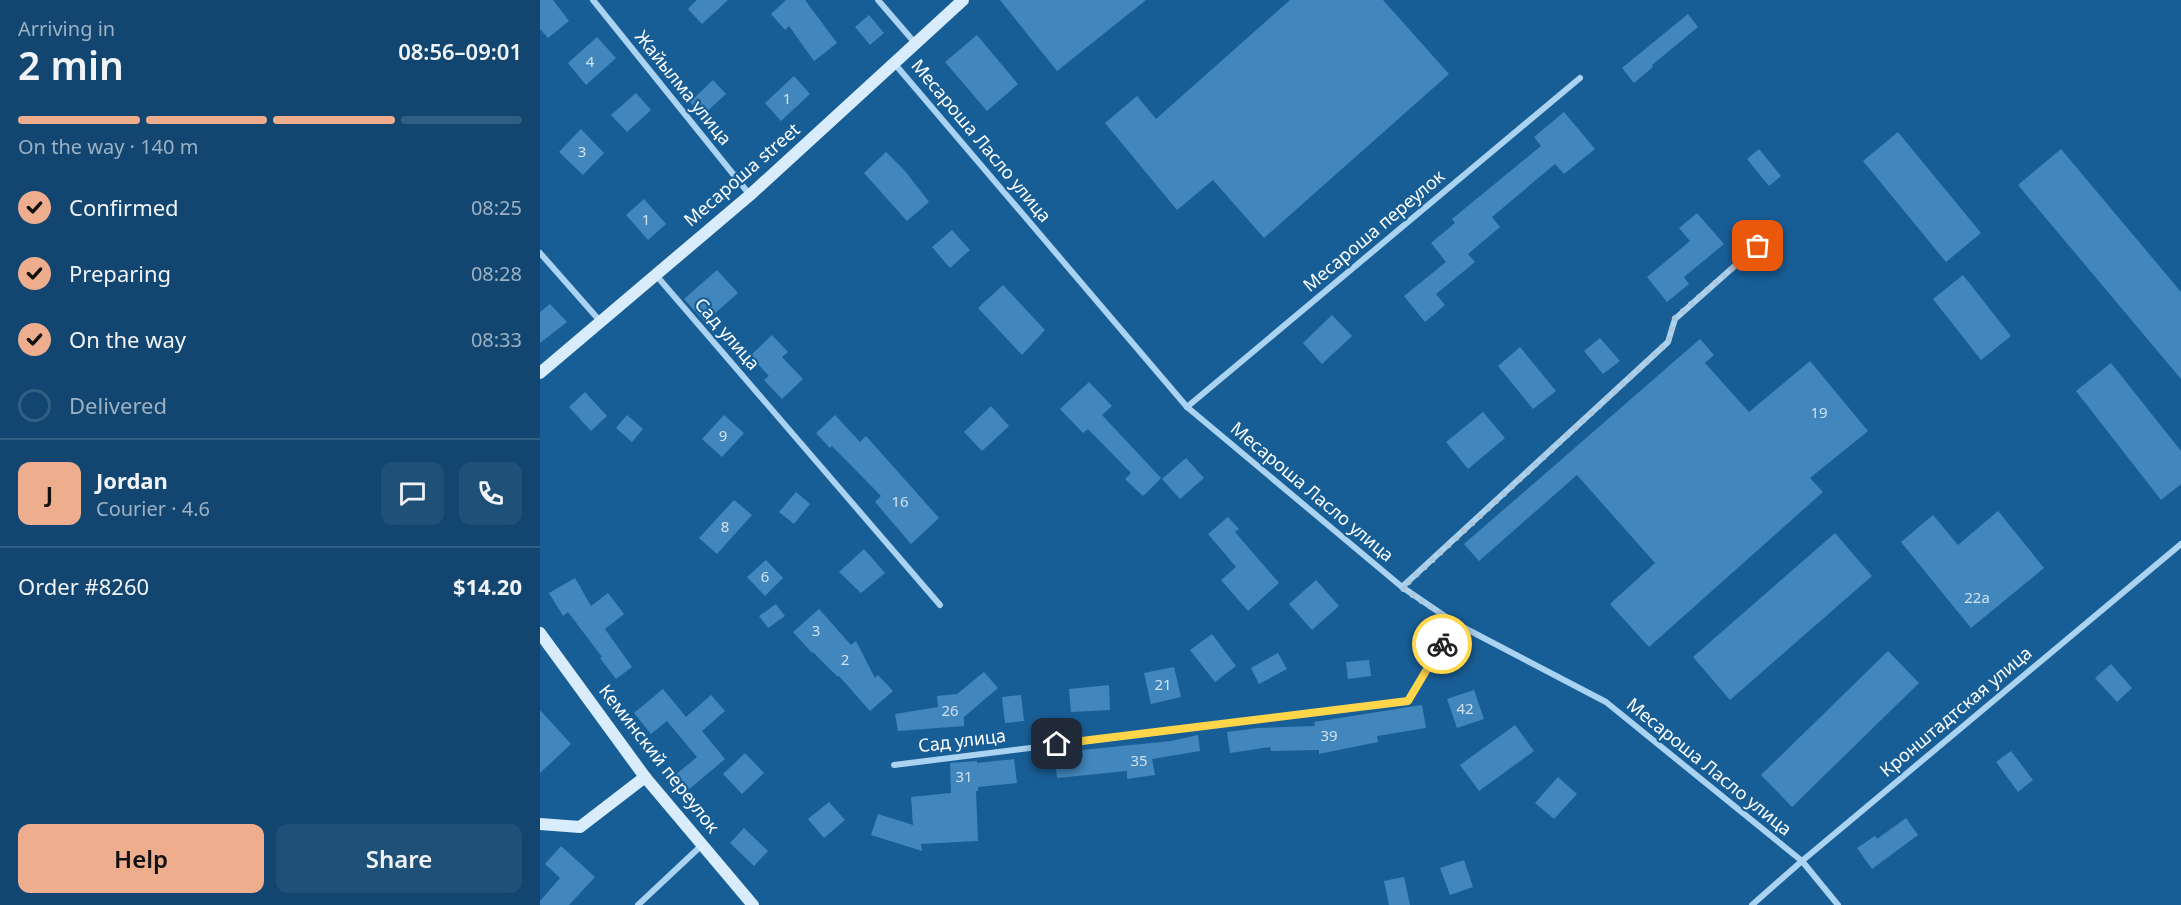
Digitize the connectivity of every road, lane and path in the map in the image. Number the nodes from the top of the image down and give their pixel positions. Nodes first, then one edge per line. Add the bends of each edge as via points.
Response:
1 (593, 0) edge
2 (878, 0) edge
3 (963, 0) edge
4 (915, 43) junction
5 (894, 63) junction
6 (1581, 78) dead end
7 (750, 195) junction
8 (1774, 231) dead end
9 (540, 253) edge
10 (655, 274) junction
11 (600, 321) junction
12 (540, 373) edge
13 (1187, 407) junction
14 (2181, 544) edge
15 (1402, 588) junction
16 (940, 605) dead end
17 (1455, 623) junction
18 (540, 633) edge
19 (894, 765) dead end
20 (645, 777) junction
21 (540, 824) edge
22 (702, 845) junction
23 (1802, 861) junction
24 (638, 905) edge
25 (753, 905) edge
26 (1752, 905) edge
27 (1838, 905) edge

1 - 7 street, Жайылма улица
2 - 4 street, Месароша Ласло улица
3 - 4 street, Месароша street
4 - 5 street, Месароша street
5 - 7 street, Месароша street
5 - 13 street, Месароша Ласло улица
6 - 13 street, Месароша переулок
7 - 10 street, Месароша street
8 - 15 street via 1675,318 1668,342
9 - 11 street
10 - 11 street, Месароша street
10 - 16 street, Сад улица
11 - 12 street, Месароша street
13 - 15 street, Месароша Ласло улица
14 - 23 street, Кронштадтская улица
15 - 17 street, Месароша Ласло улица
17 - 19 street, Сад улица via 1408,701
17 - 23 street, Месароша Ласло улица via 1606,702
18 - 20 street, Кеминский переулок
20 - 21 street via 580,827
20 - 22 street, Кеминский переулок
22 - 24 street
22 - 25 street, Кеминский переулок
23 - 26 street, Кронштадтская улица
23 - 27 street, Месароша Ласло улица

